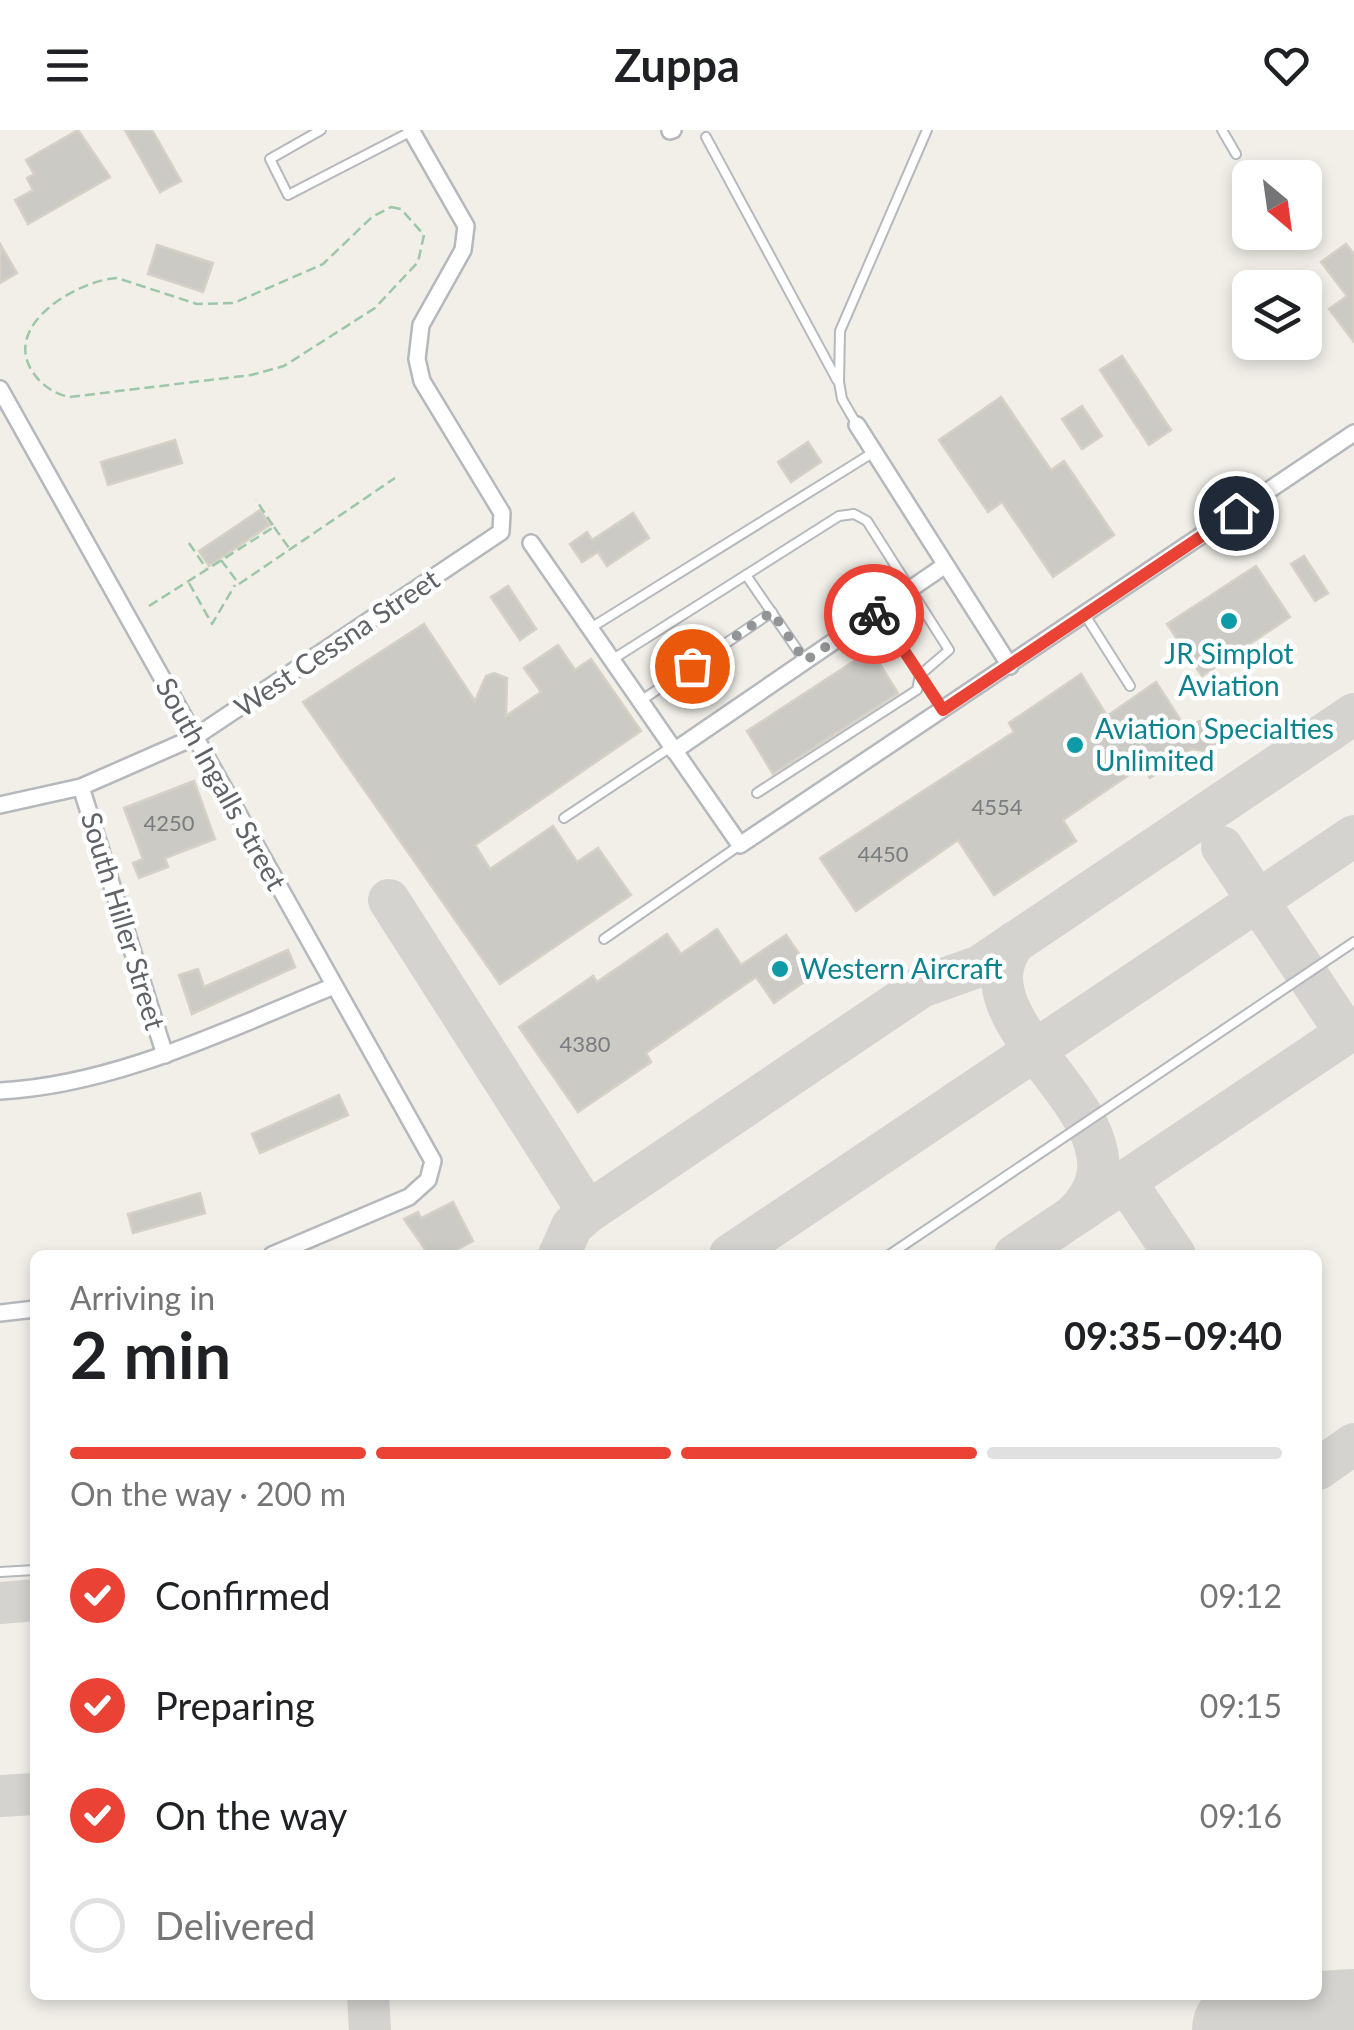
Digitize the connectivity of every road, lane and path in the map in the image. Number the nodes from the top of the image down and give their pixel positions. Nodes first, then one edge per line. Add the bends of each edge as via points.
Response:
1 (320, 130) edge
2 (927, 130) edge
3 (1222, 130) edge
4 (411, 131) edge
5 (706, 137) dead end
6 (1236, 154) dead end
7 (424, 246) joint
8 (838, 382) junction
9 (0, 389) edge
10 (857, 425) joint
11 (1354, 433) edge
12 (874, 452) junction
13 (395, 478) dead end
14 (256, 500) dead end
15 (274, 527) junction
16 (189, 543) dead end
17 (531, 543) dead end
18 (290, 550) junction
19 (221, 560) junction
20 (944, 566) junction
21 (207, 570) junction
22 (746, 575) junction
23 (188, 582) junction
24 (236, 584) junction
25 (911, 588) junction
26 (149, 606) dead end
27 (878, 611) junction
28 (772, 612) junction
29 (1085, 615) junction
30 (588, 629) junction
31 (805, 661) junction
32 (610, 662) junction
33 (1010, 666) junction
34 (920, 676) junction
35 (1130, 686) dead end
36 (639, 702) junction
37 (943, 710) junction
38 (195, 737) junction
39 (672, 749) junction
40 (80, 787) junction
41 (758, 793) dead end
42 (0, 805) edge
43 (564, 818) dead end
44 (740, 845) junction
45 (604, 939) dead end
46 (1354, 942) edge
47 (334, 986) junction
48 (164, 1055) junction
49 (0, 1091) edge
50 (284, 1250) edge
51 (896, 1250) edge
52 (30, 1310) edge
53 (0, 1314) edge
54 (30, 1570) edge
55 (0, 1572) edge

1 - 4 lane via 270,160 288,195
2 - 8 lane via 849,303 840,331
3 - 6 lane
4 - 38 street, West Cessna Street via 466,226 463,250 421,325 417,359 422,381 502,512 501,532
5 - 8 lane
7 - 7 path via 418,262 375,308 268,372 70,396 48,388 24,354 36,316 104,279 197,304 234,303 323,264 372,217 391,208 402,209 424,236
8 - 10 lane
9 - 38 street, South Ingalls Street
10 - 12 street
11 - 29 street
12 - 20 street
12 - 30 lane
13 - 18 path
14 - 15 path
15 - 18 path
15 - 19 path
16 - 21 path
17 - 30 street
18 - 24 path
19 - 21 path
19 - 24 path
20 - 25 street
20 - 33 street
21 - 23 path
22 - 25 lane via 839,516 854,514 867,521
22 - 28 lane
22 - 32 lane
23 - 24 path via 212,624
23 - 26 path
25 - 27 street
25 - 34 lane via 949,650
27 - 31 street
27 - 34 lane
28 - 31 lane
28 - 36 lane
29 - 33 street
29 - 35 lane
30 - 32 street
31 - 39 street
32 - 36 street
33 - 37 street
34 - 37 lane
34 - 41 lane via 917,690
36 - 39 street
37 - 44 street
38 - 40 street, West Cessna Street
38 - 47 street, South Ingalls Street
39 - 43 lane
39 - 44 street
40 - 42 street, West Cessna Street
40 - 48 street, South Hiller Street
44 - 45 lane
46 - 51 lane
47 - 48 street
47 - 50 street, South Ingalls Street via 433,1161 428,1180 409,1198
48 - 49 street
52 - 53 street
54 - 55 lane

